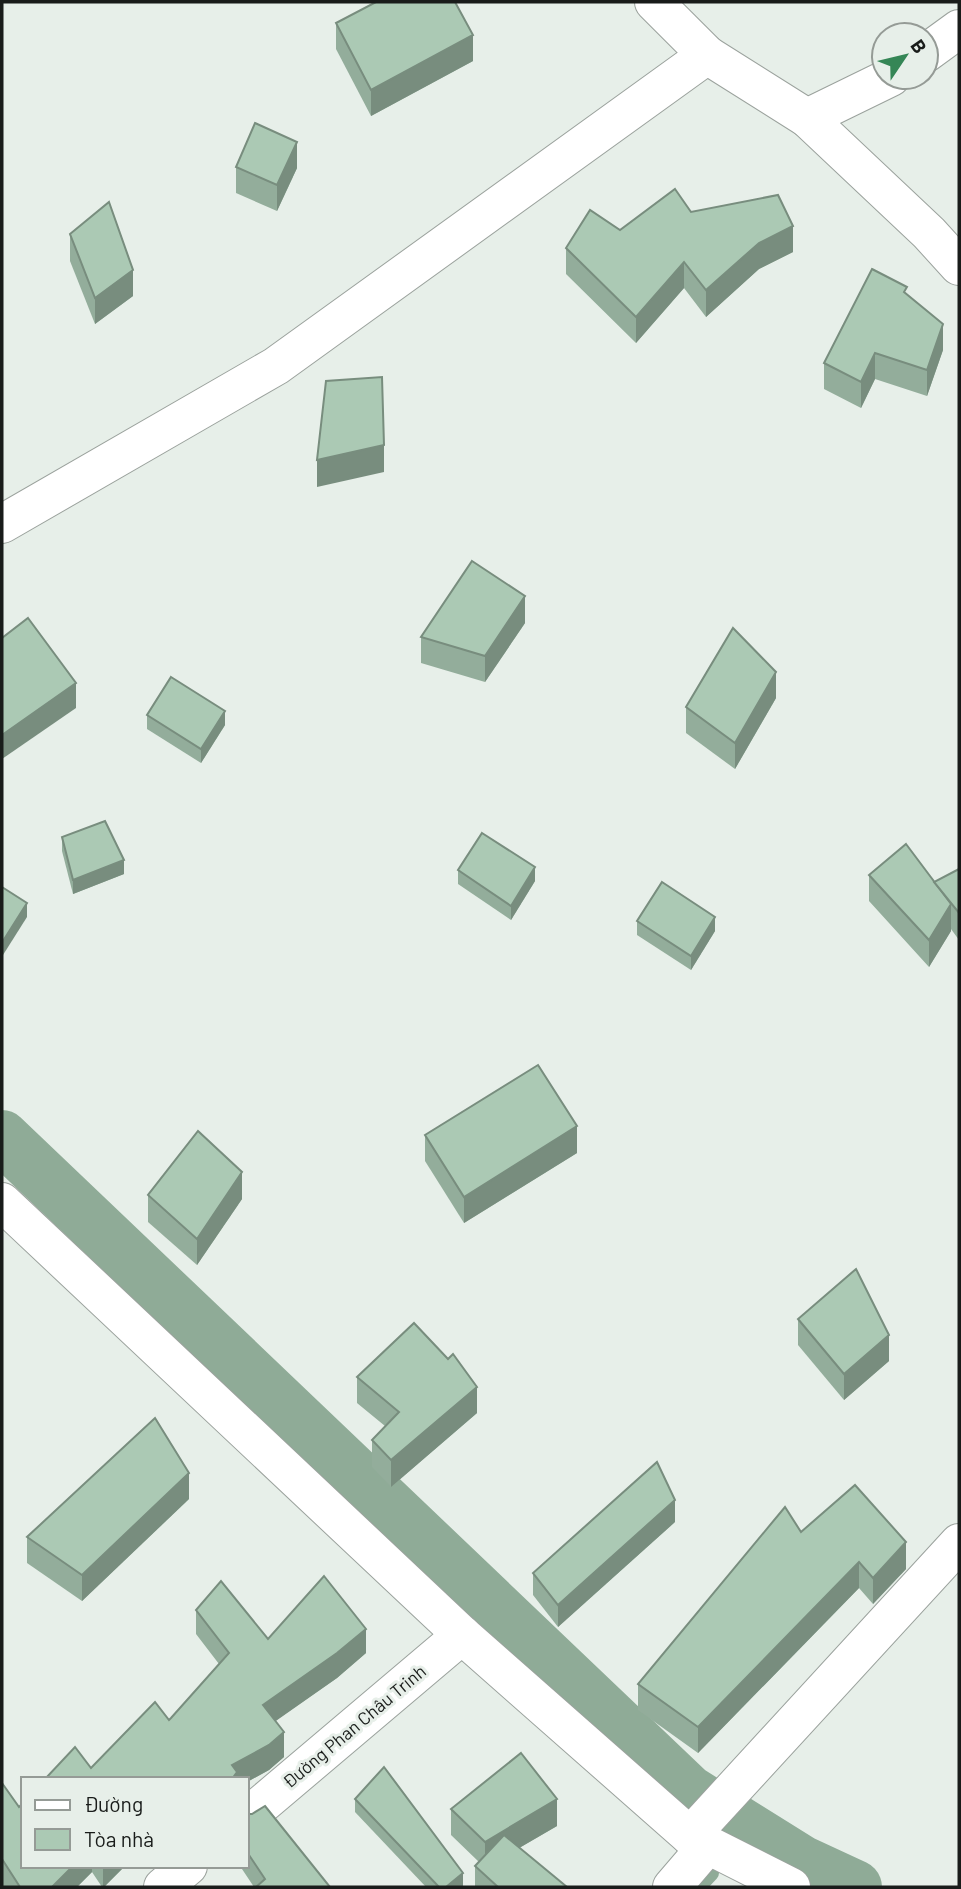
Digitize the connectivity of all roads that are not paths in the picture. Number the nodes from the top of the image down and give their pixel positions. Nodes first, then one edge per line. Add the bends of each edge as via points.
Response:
1 (653, 2) edge
2 (959, 29) edge
3 (940, 43) edge
4 (707, 55) junction
5 (870, 87) edge
6 (807, 118) junction
7 (959, 266) edge
8 (2, 524) edge
9 (2, 1202) edge
10 (959, 1543) edge
11 (462, 1635) junction
12 (248, 1816) edge
13 (699, 1841) junction
14 (186, 1868) edge
15 (163, 1887) edge
16 (672, 1887) edge
17 (791, 1887) edge

1 - 4 street
2 - 3 street
4 - 6 street
4 - 8 street via 276,366
5 - 6 street
6 - 7 street
9 - 11 street
10 - 13 street via 752,1768
11 - 12 street, Đường Phan Châu Trinh
11 - 13 street
13 - 16 street
13 - 17 street
14 - 15 street

